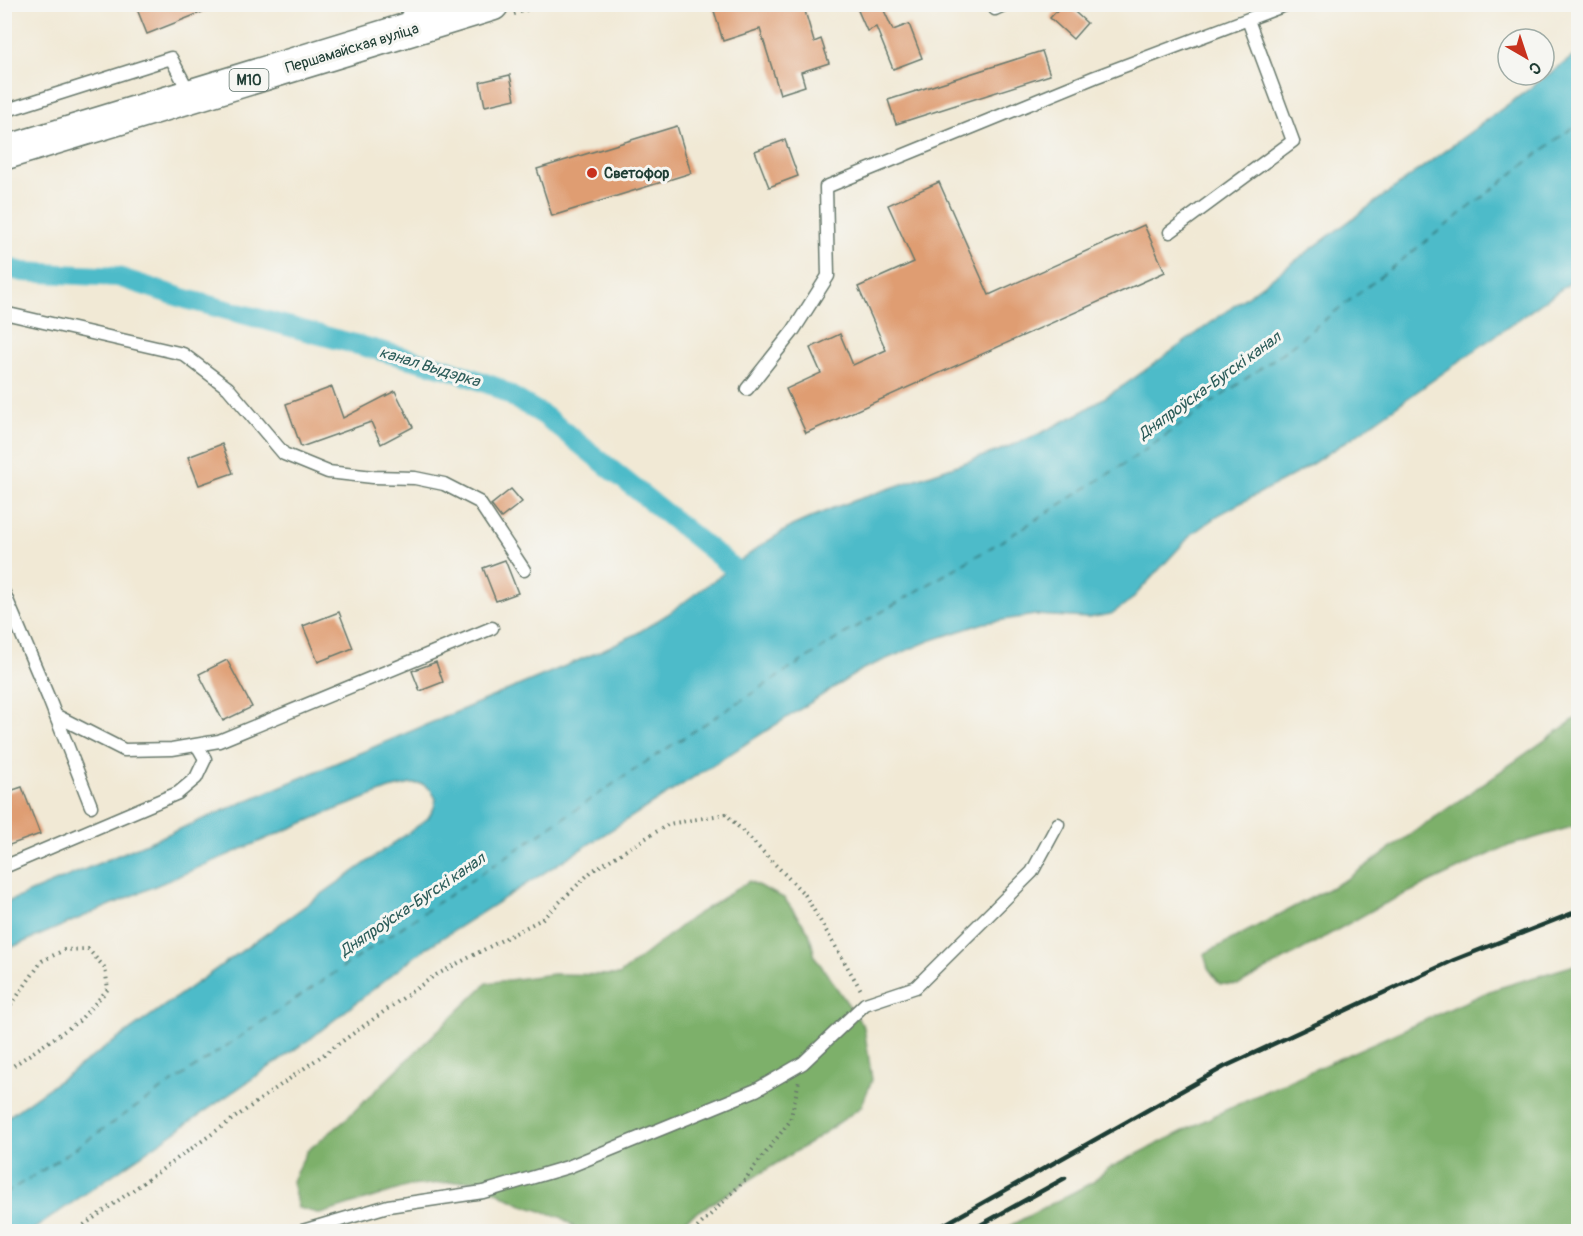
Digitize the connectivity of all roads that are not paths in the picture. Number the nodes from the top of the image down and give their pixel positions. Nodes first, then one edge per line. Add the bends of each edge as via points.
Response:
1 (993, 4) edge
2 (1006, 4) edge
3 (1288, 4) edge
4 (487, 5) edge
5 (415, 16) edge
6 (1248, 20) junction
7 (192, 97) junction
8 (4, 111) edge
9 (4, 153) edge
10 (1170, 232) dead end
11 (4, 313) edge
12 (747, 389) dead end
13 (524, 570) dead end
14 (4, 593) edge
15 (492, 628) dead end
16 (56, 715) junction
17 (197, 745) junction
18 (91, 806) dead end
19 (1058, 824) dead end
20 (4, 867) edge
21 (299, 1232) edge

1 - 2 lane via 995,9
3 - 6 lane
4 - 5 main road, Першамайская вуліца / М10
5 - 7 main road, Першамайская вуліца / М10
6 - 10 lane via 1293,141
6 - 12 lane via 1095,77 826,187 828,276 793,332
7 - 8 lane via 171,58
7 - 9 main road, Першамайская вуліца / М10
11 - 13 lane via 183,354 228,388 284,454 328,472 444,484 479,502
14 - 16 lane
15 - 17 lane via 219,741
16 - 17 lane via 124,750
16 - 18 lane
17 - 20 lane via 205,759 196,778 178,793
19 - 21 lane via 1032,872 916,987 866,1004 803,1063 756,1090 568,1167 483,1192 388,1206

